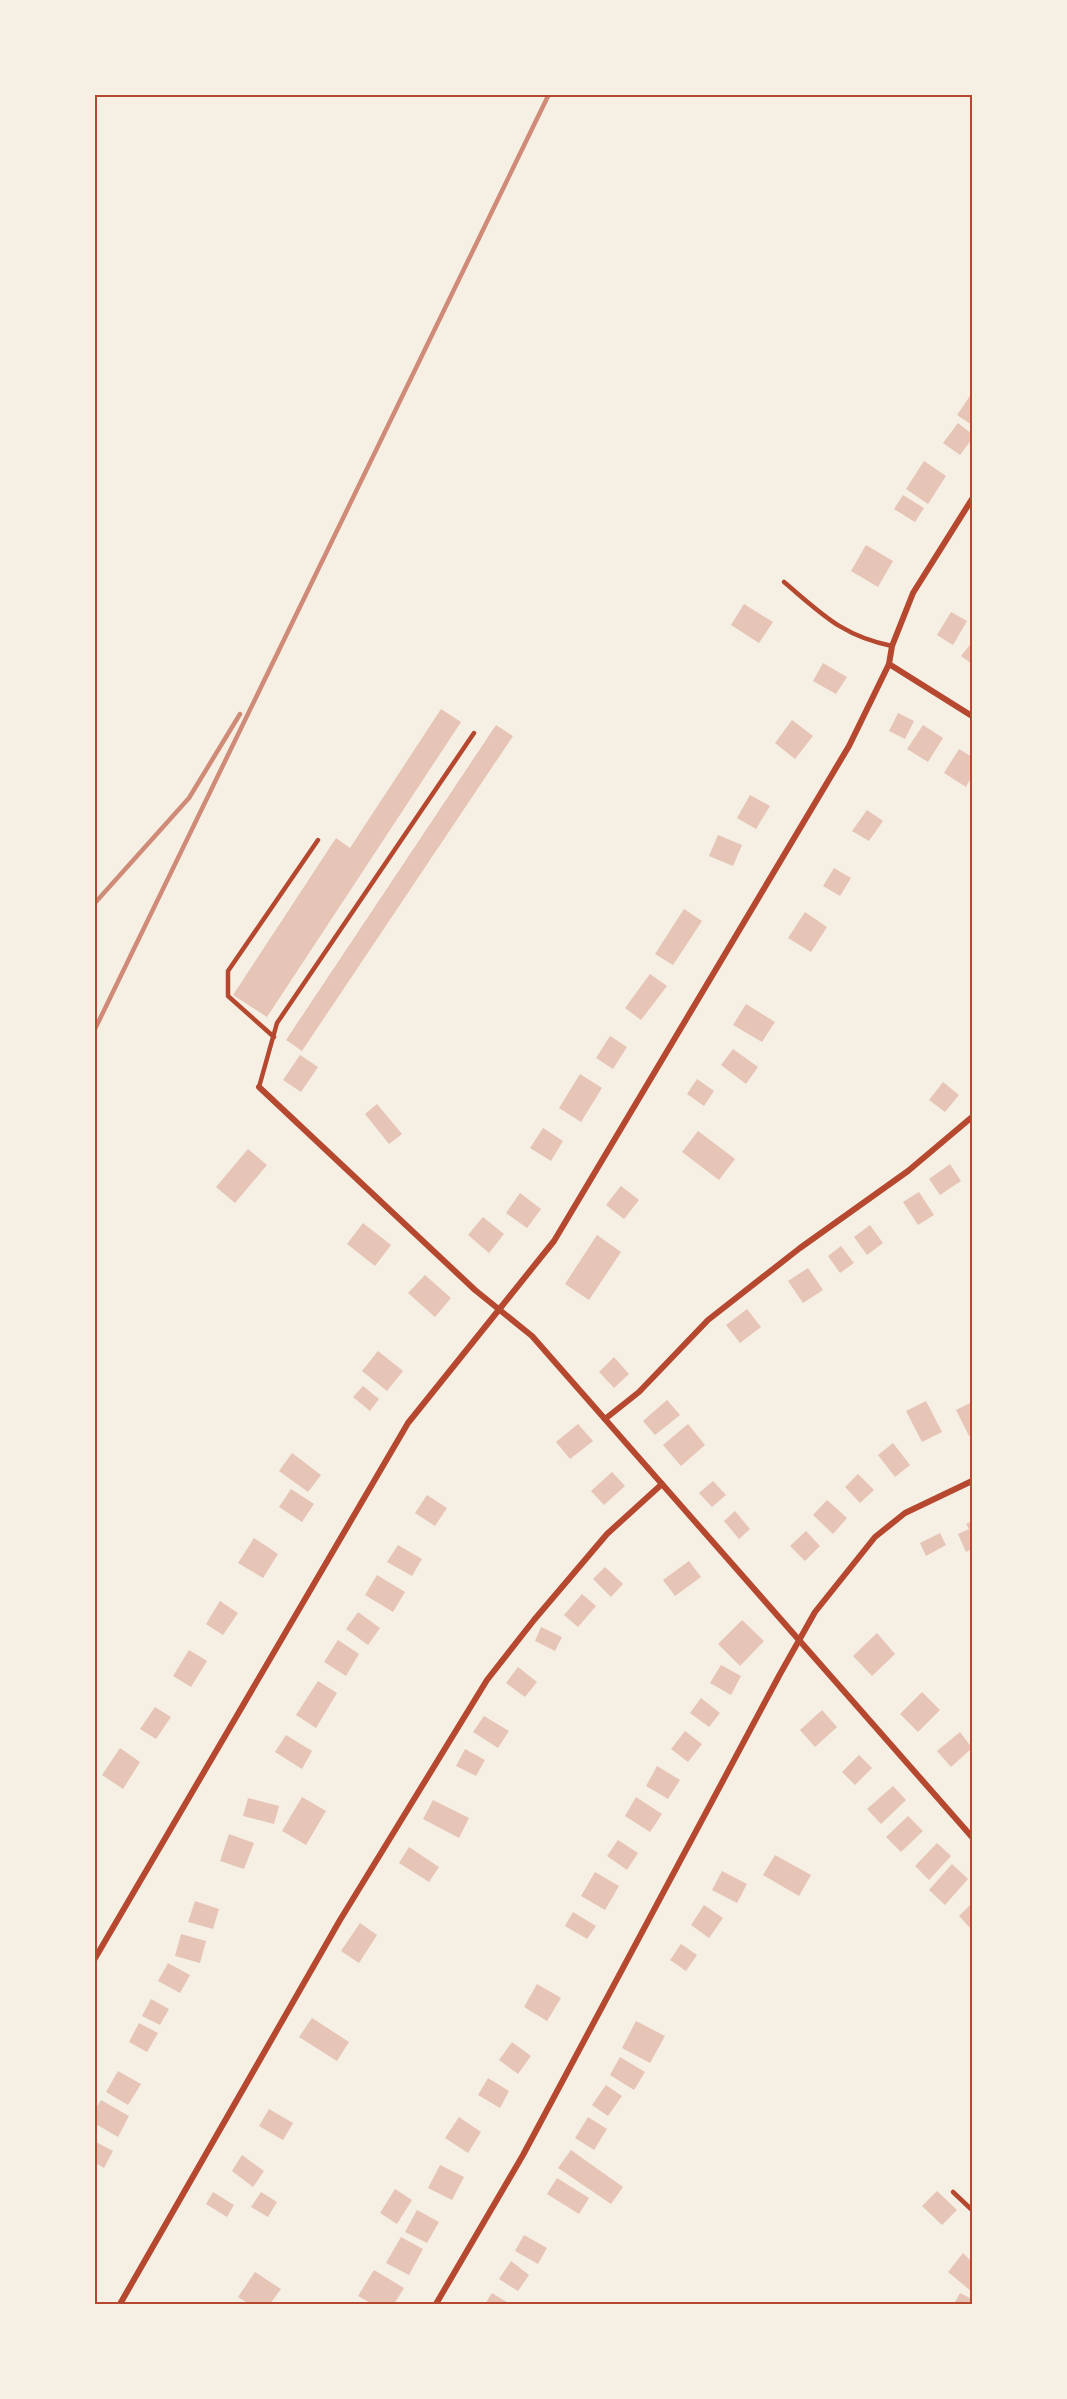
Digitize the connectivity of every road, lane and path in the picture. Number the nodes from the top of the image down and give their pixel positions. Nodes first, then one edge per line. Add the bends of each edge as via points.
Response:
1 (972, 499) edge
2 (784, 582) dead end
3 (892, 646) junction
4 (889, 664) junction
5 (972, 716) edge
6 (474, 733) dead end
7 (318, 840) dead end
8 (274, 1037) junction
9 (258, 1087) joint
10 (972, 1118) edge
11 (500, 1310) junction
12 (605, 1419) junction
13 (972, 1481) edge
14 (662, 1484) junction
15 (800, 1641) junction
16 (972, 1837) edge
17 (94, 1960) edge
18 (953, 2192) dead end
19 (972, 2210) edge
20 (120, 2304) edge
21 (436, 2304) edge

1 - 3 street via 913,593
2 - 3 lane via 834,624 866,640
3 - 4 street
4 - 5 street
4 - 11 street via 849,746 560,1230
6 - 8 lane via 277,1023
7 - 8 lane via 228,971 228,996
8 - 9 lane
9 - 11 street
10 - 12 street via 908,1171 708,1320 639,1392
11 - 12 street via 532,1336
11 - 17 street via 408,1423
12 - 14 street
13 - 15 street via 905,1513 875,1537 815,1612
14 - 15 street
14 - 20 street via 607,1534 487,1680 340,1920
15 - 16 street
15 - 21 street via 529,2145
18 - 19 lane

